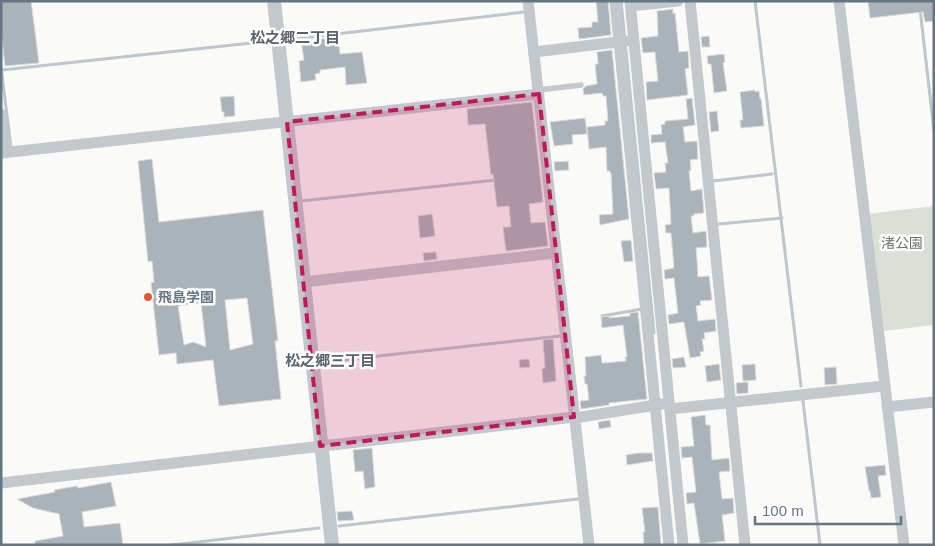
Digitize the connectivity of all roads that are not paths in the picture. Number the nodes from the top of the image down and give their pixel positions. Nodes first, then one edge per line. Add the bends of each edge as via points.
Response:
1 (274, 1) edge
2 (528, 1) edge
3 (615, 1) edge
4 (678, 1) edge
5 (690, 1) edge
6 (839, 1) edge
7 (631, 4) edge
8 (626, 41) junction
9 (534, 52) junction
10 (581, 85) dead end
11 (538, 92) junction
12 (1, 114) edge
13 (287, 122) junction
14 (4, 153) edge
15 (556, 253) junction
16 (304, 282) junction
17 (884, 386) junction
18 (730, 402) junction
19 (934, 402) edge
20 (663, 405) junction
21 (887, 407) junction
22 (575, 418) junction
23 (320, 446) junction
24 (1, 483) edge
25 (332, 545) edge
26 (590, 545) edge
27 (669, 545) edge
28 (683, 545) edge
29 (744, 545) edge
30 (904, 545) edge

1 - 13 street
2 - 9 street
3 - 8 street
4 - 7 street
5 - 18 street
6 - 17 street
7 - 8 street
8 - 9 street
8 - 20 street
9 - 11 street
10 - 11 lane
11 - 13 street
11 - 15 street
12 - 14 street
13 - 14 street
13 - 16 street
15 - 16 street
15 - 22 street
16 - 23 street
17 - 18 street
17 - 21 street
18 - 20 street
18 - 29 street
19 - 21 street
20 - 22 street
20 - 27 street
20 - 28 street
21 - 30 street
22 - 23 street
22 - 26 street
23 - 24 street
23 - 25 street

